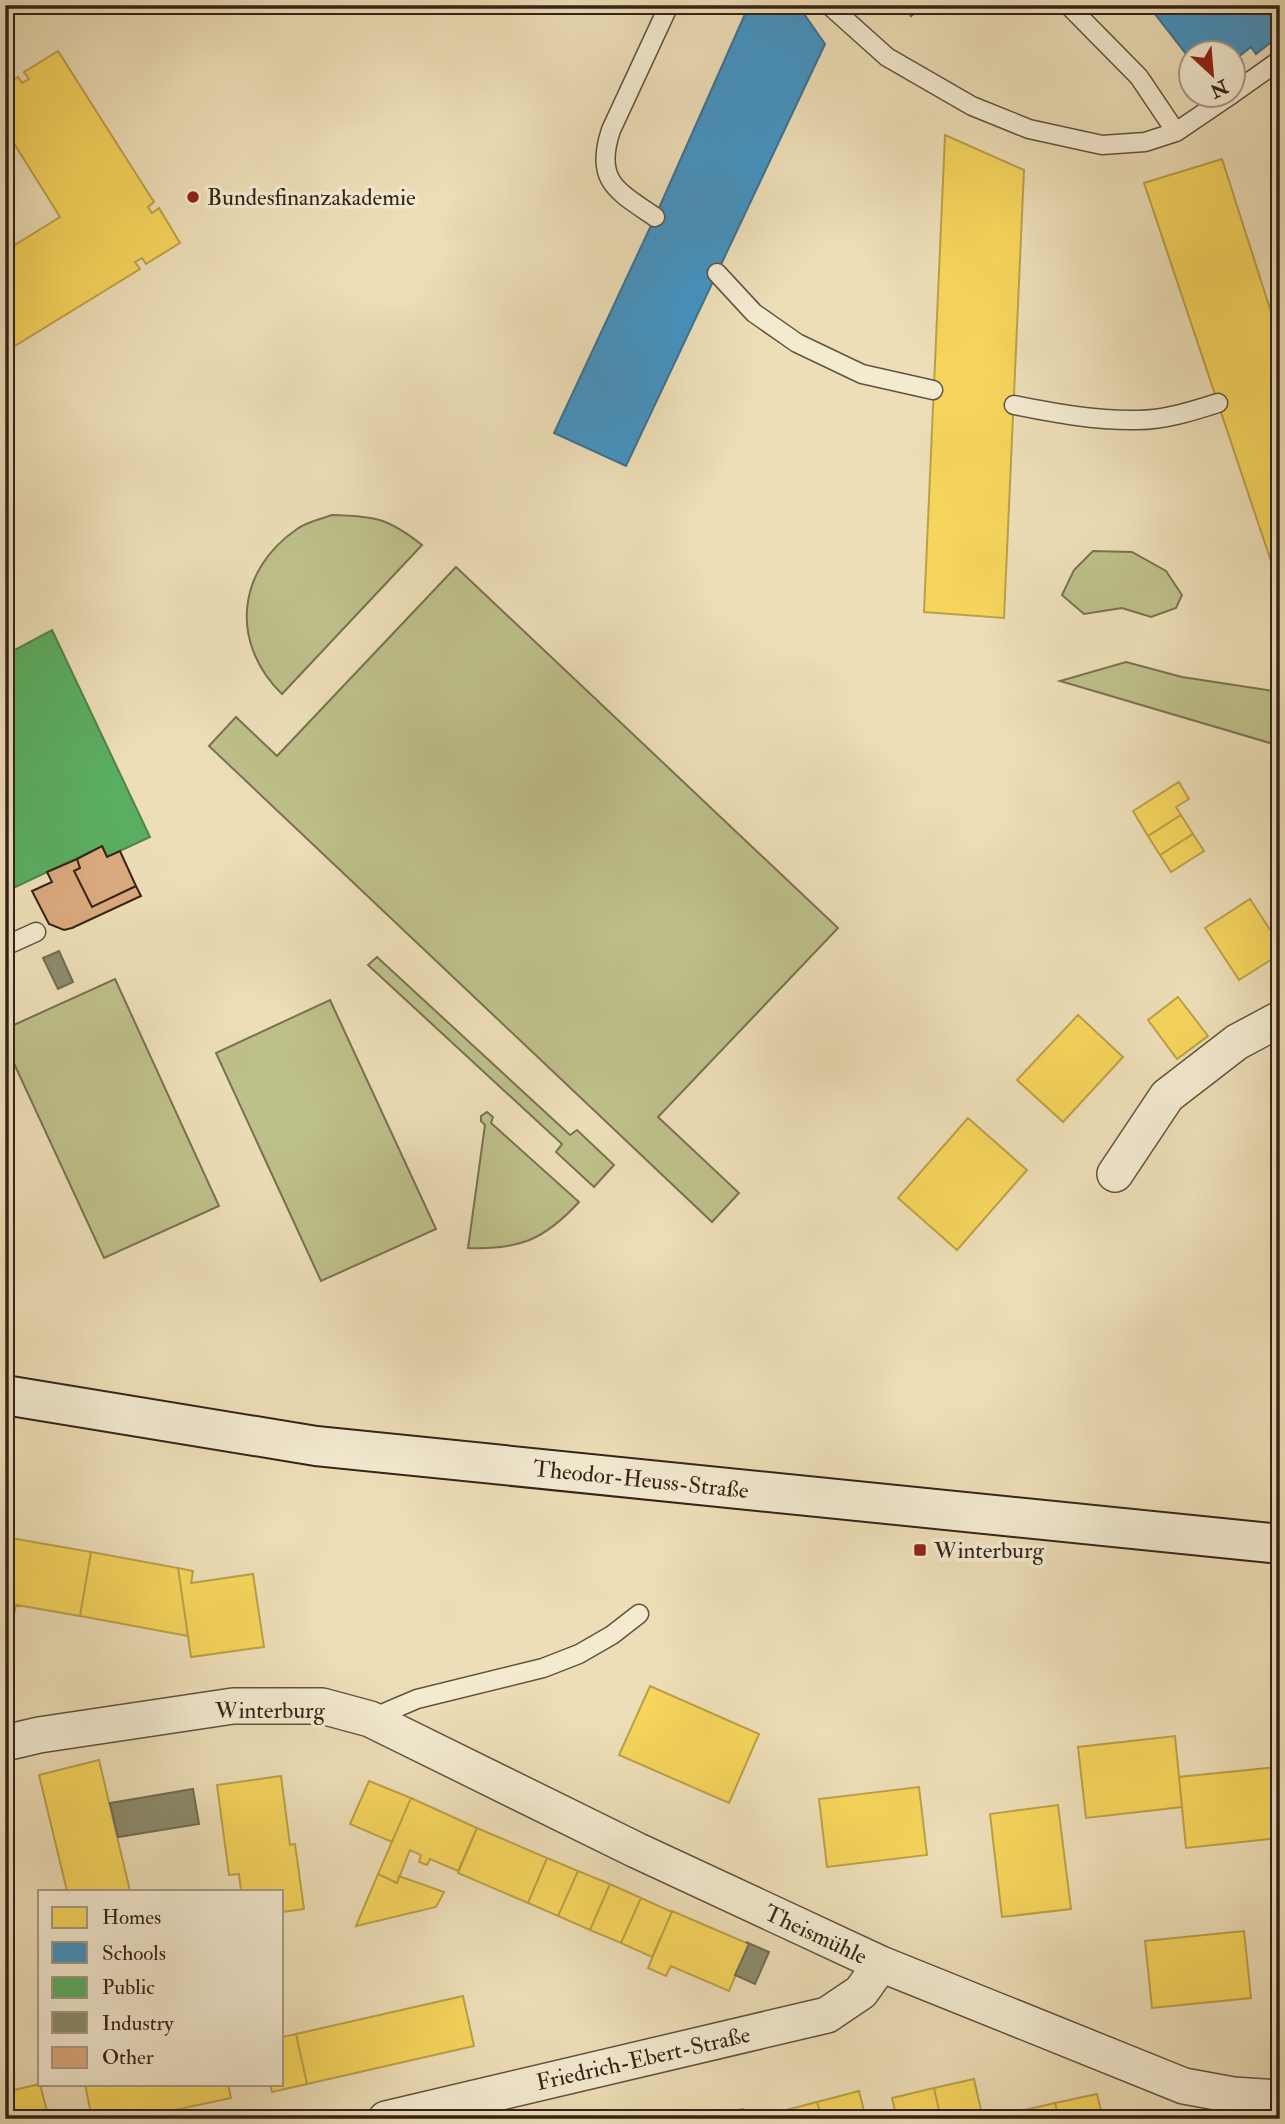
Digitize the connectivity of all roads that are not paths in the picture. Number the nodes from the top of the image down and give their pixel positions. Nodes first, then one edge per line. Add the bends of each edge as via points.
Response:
1 (669, 5) edge
2 (829, 5) edge
3 (1068, 5) edge
4 (1280, 60) edge
5 (1246, 84) edge
6 (1211, 108) edge
7 (1176, 132) junction
8 (655, 217) dead end
9 (717, 273) dead end
10 (933, 390) dead end
11 (1218, 403) dead end
12 (1014, 405) dead end
13 (36, 932) dead end
14 (5, 946) edge
15 (1280, 1019) edge
16 (1115, 1174) dead end
17 (5, 1395) edge
18 (1280, 1544) edge
19 (639, 1614) dead end
20 (370, 1719) junction
21 (5, 1743) edge
22 (881, 1964) junction
23 (1280, 2098) edge
24 (386, 2119) edge

1 - 8 lane via 605,149 609,178
2 - 7 lane via 887,57 972,106 1029,129 1102,145 1145,142
3 - 7 lane via 1139,77
4 - 5 lane
6 - 7 lane
9 - 10 lane via 754,313 797,343 862,374
11 - 12 lane via 1140,421 1071,416
13 - 14 lane
15 - 16 street via 1237,1042 1167,1096
17 - 18 main road, Theodor-Heuss-Straße via 316,1446
19 - 20 lane via 579,1654 543,1668 417,1699
20 - 21 street, Winterburg via 322,1706 233,1706
20 - 22 street, Theismühle
22 - 23 street, Theismühle via 1184,2086
22 - 24 street, Friedrich-Ebert-Straße via 861,1992 827,2015

